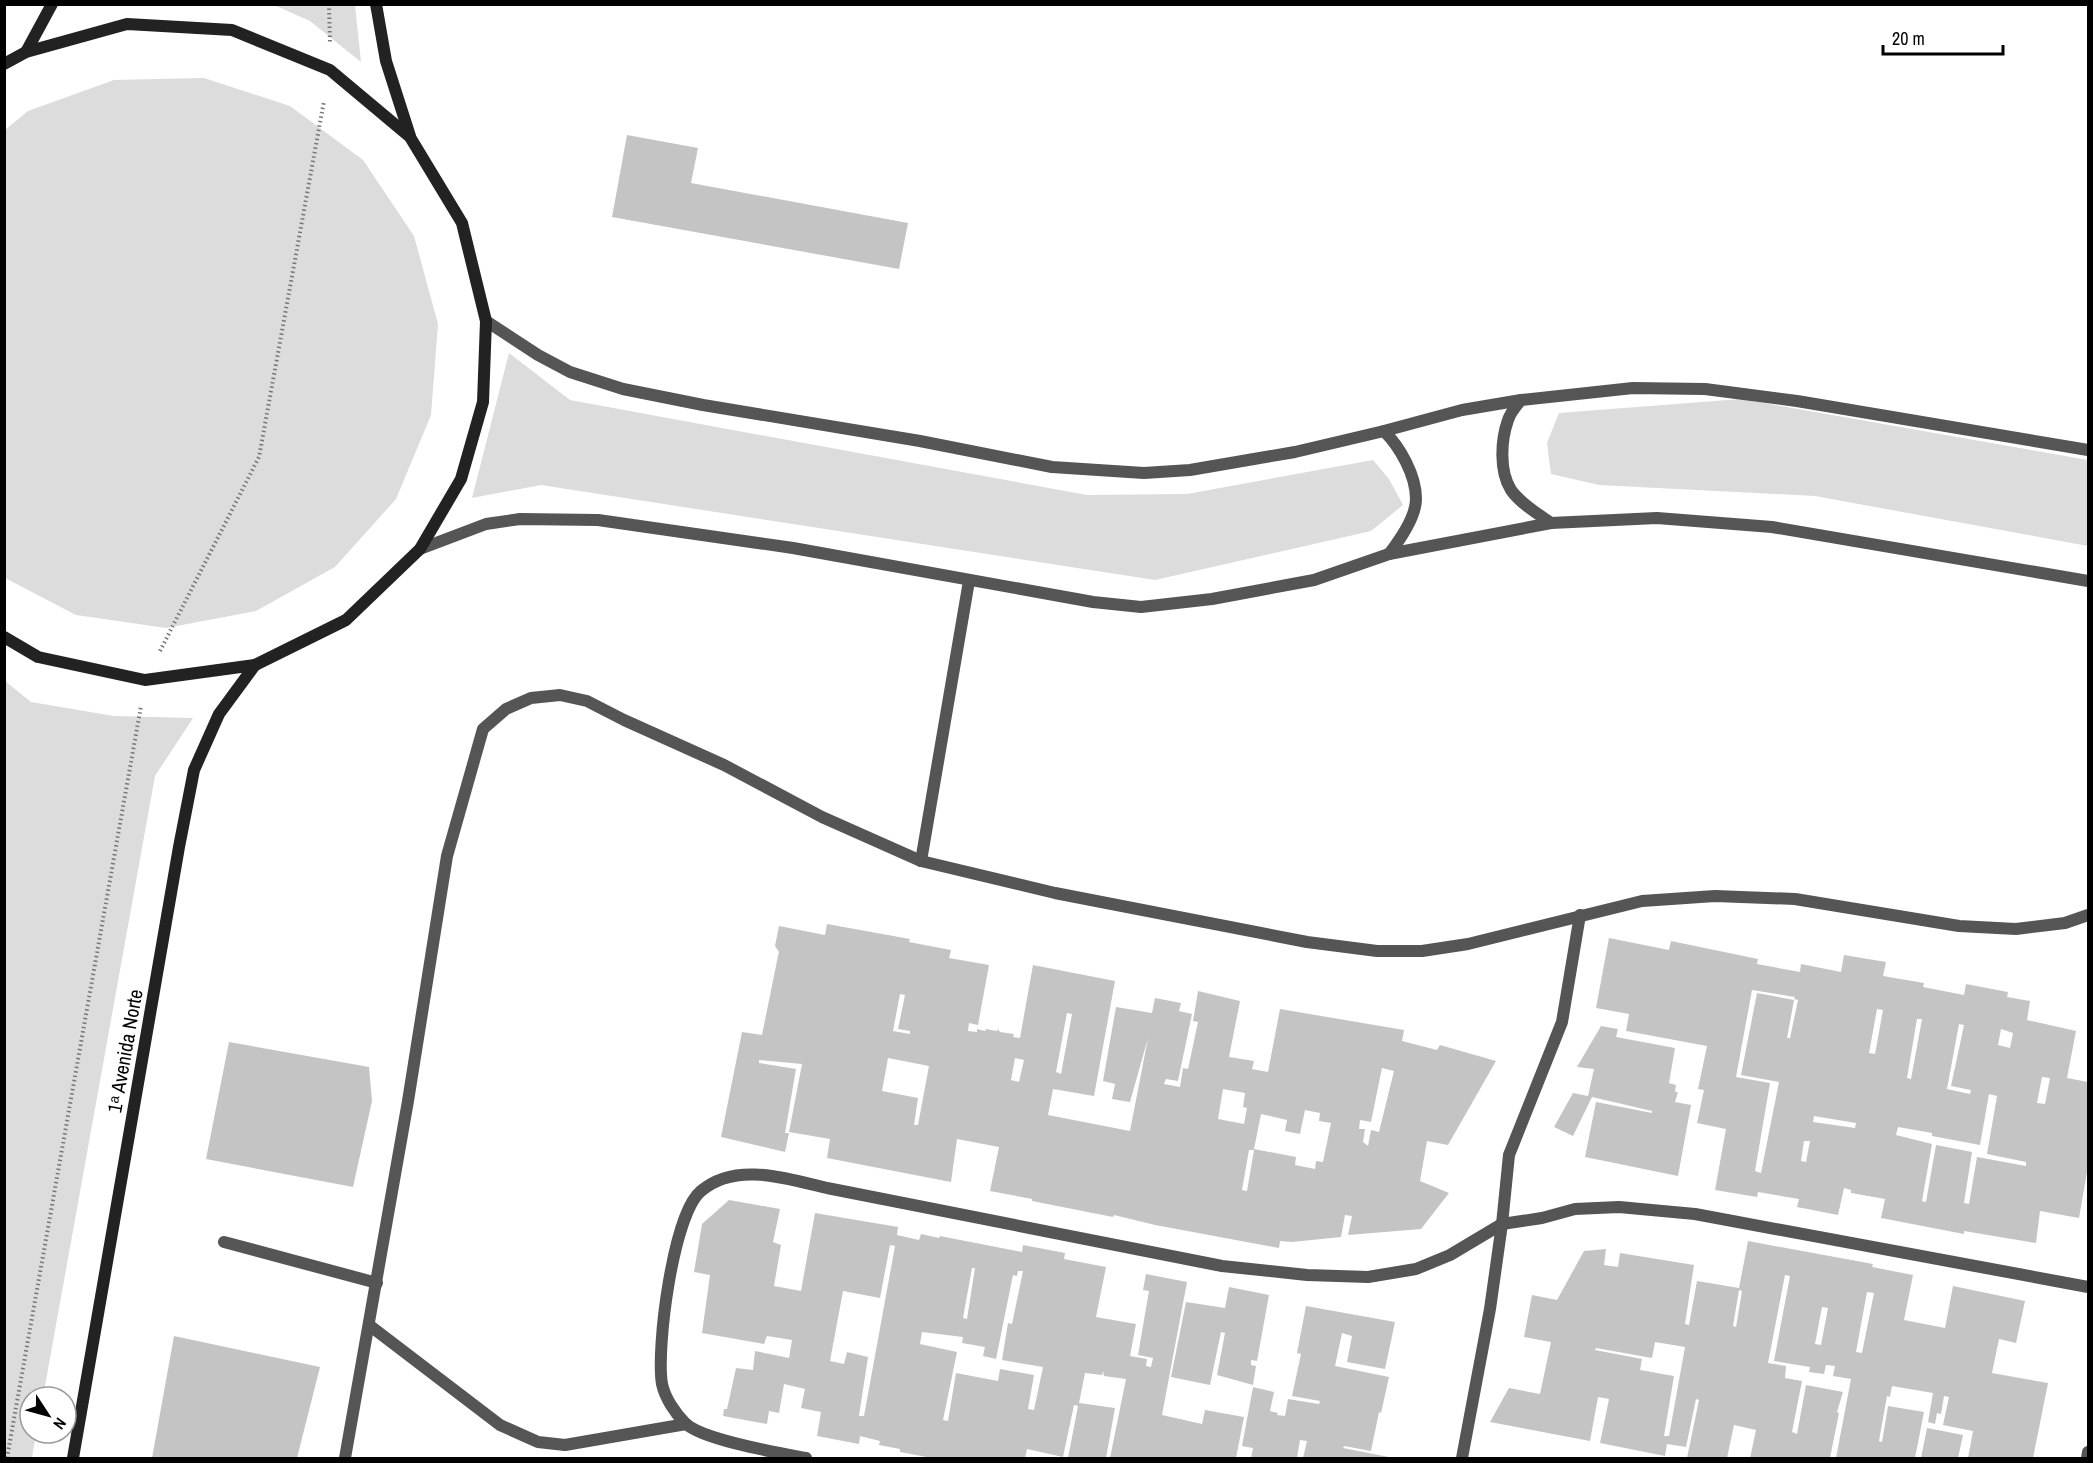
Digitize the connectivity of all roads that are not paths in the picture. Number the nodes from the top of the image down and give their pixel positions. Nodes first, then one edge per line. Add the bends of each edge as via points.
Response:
1 (52, 4) edge
2 (376, 4) edge
3 (26, 52) junction
4 (4, 64) edge
5 (410, 137) junction
6 (486, 321) junction
7 (1521, 400) junction
8 (1384, 431) junction
9 (2088, 450) edge
10 (1551, 523) junction
11 (420, 549) junction
12 (1389, 554) junction
13 (969, 581) junction
14 (2088, 581) edge
15 (4, 637) edge
16 (255, 665) junction
17 (921, 861) junction
18 (1580, 915) junction
19 (2088, 915) edge
20 (1502, 1224) junction
21 (224, 1242) dead end
22 (376, 1283) junction
23 (2088, 1287) edge
24 (369, 1325) junction
25 (686, 1424) junction
26 (2088, 1452) edge
27 (73, 1458) edge
28 (345, 1458) edge
29 (806, 1458) edge
30 (1462, 1458) edge
31 (2087, 1458) edge

1 - 3 main road
2 - 5 main road via 386,61
3 - 4 main road
3 - 5 main road via 127,24 232,30 330,70
5 - 6 main road via 462,224
6 - 8 street via 570,372 623,389 1052,467 1144,473 1190,470 1295,452
6 - 11 main road via 483,402 461,479
7 - 8 street via 1462,410
7 - 9 street via 1633,388 1705,389 1808,402
7 - 10 street via 1508,418 1504,437 1502,458 1506,478 1511,490
8 - 12 street via 1396,443 1413,483 1416,501
10 - 12 street
10 - 14 street via 1657,518 1772,527
11 - 13 street via 486,524 520,519 598,520 793,548
11 - 16 main road via 346,620
12 - 13 street via 1314,580 1141,608
13 - 17 street
15 - 16 main road via 38,657 146,680
16 - 27 main road, 1ᵃ Avenida Norte via 219,714 194,770
17 - 18 street via 1066,896 1307,942 1377,951 1422,951 1468,944
17 - 22 street via 822,818 724,765 587,701 560,695 531,698 506,709 483,729 447,856
18 - 19 street via 1642,901 1715,896 1795,899 1959,926 2005,929 2065,923
18 - 20 street via 1562,1022 1509,1155
20 - 23 street via 1575,1209 1619,1207 1695,1214
20 - 25 street via 1450,1255 1416,1269 1368,1276 1307,1275 1200,1261 766,1174 742,1175 718,1181 700,1192 688,1209 671,1272 660,1354 663,1386 671,1406
20 - 30 street
21 - 22 street
22 - 24 street
24 - 25 street via 500,1425 538,1442 565,1445
24 - 28 street
25 - 29 street via 698,1432
26 - 31 street

